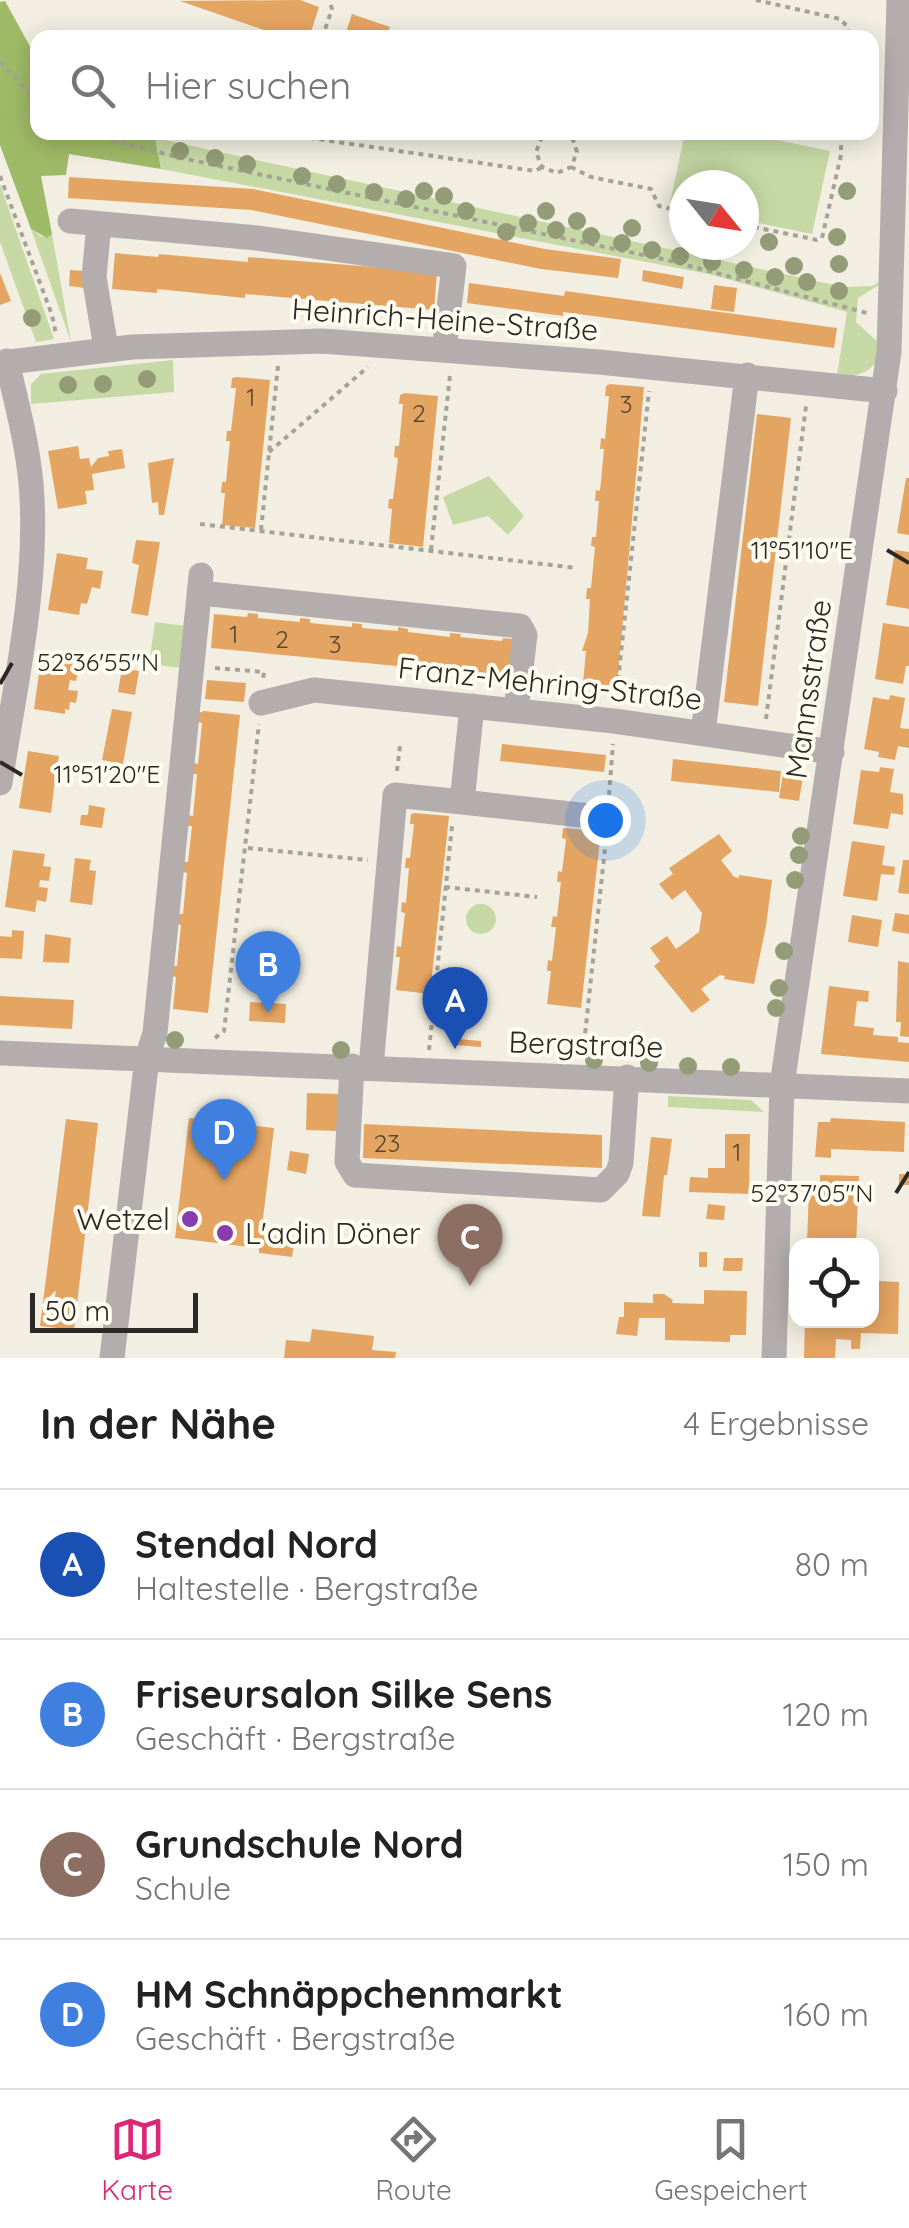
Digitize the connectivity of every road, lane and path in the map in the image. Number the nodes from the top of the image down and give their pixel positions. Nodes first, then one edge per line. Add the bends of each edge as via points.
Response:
1 (330, 0) edge
2 (756, 0) edge
3 (899, 0) edge
4 (325, 30) edge
5 (848, 30) edge
6 (0, 62) edge
7 (30, 94) edge
8 (109, 140) edge
9 (324, 140) edge
10 (542, 140) edge
11 (572, 140) edge
12 (841, 140) edge
13 (542, 166) junction
14 (571, 167) junction
15 (0, 176) edge
16 (669, 208) edge
17 (70, 221) dead end
18 (99, 224) junction
19 (759, 228) edge
20 (898, 307) edge
21 (280, 341) junction
22 (374, 344) junction
23 (106, 348) junction
24 (448, 350) junction
25 (60, 353) junction
26 (4, 362) edge
27 (652, 366) junction
28 (748, 375) junction
29 (809, 382) junction
30 (885, 391) junction
31 (269, 452) junction
32 (200, 524) dead end
33 (261, 532) junction
34 (431, 552) junction
35 (577, 568) dead end
36 (193, 665) junction
37 (261, 703) junction
38 (472, 706) junction
39 (516, 710) junction
40 (614, 721) junction
41 (703, 733) junction
42 (764, 742) junction
43 (832, 752) junction
44 (0, 783) edge
45 (458, 802) junction
46 (608, 818) junction
47 (247, 848) junction
48 (388, 862) junction
49 (445, 887) junction
50 (538, 897) dead end
51 (0, 1053) edge
52 (147, 1058) junction
53 (209, 1060) junction
54 (362, 1066) junction
55 (427, 1070) junction
56 (581, 1075) junction
57 (627, 1078) junction
58 (782, 1085) junction
59 (909, 1091) edge
60 (112, 1358) edge
61 (774, 1358) edge

1 - 4 path
2 - 5 path via 840,19
3 - 20 street, Mannsstraße
6 - 7 path
8 - 20 path via 667,260 851,309
9 - 13 path via 535,171
10 - 13 path
11 - 14 path
12 - 19 path via 822,238
13 - 14 path via 557,173
14 - 16 path via 651,189 659,206
15 - 25 path
17 - 18 street
18 - 23 street via 94,278
18 - 24 street via 454,266
20 - 30 street, Mannsstraße
21 - 22 street, Heinrich-Heine-Straße
21 - 23 street, Heinrich-Heine-Straße
21 - 31 path
22 - 24 street, Heinrich-Heine-Straße
22 - 31 path via 372,364
23 - 25 street, Heinrich-Heine-Straße
24 - 27 street, Heinrich-Heine-Straße
24 - 34 path
25 - 26 street, Heinrich-Heine-Straße
26 - 44 street via 28,462 32,536
27 - 28 street, Heinrich-Heine-Straße
27 - 40 path
28 - 29 street, Heinrich-Heine-Straße
28 - 41 street
29 - 30 street, Heinrich-Heine-Straße
29 - 42 path
30 - 43 street, Mannsstraße
31 - 33 path
32 - 33 path
33 - 34 path
34 - 35 path
36 - 37 path via 264,672
36 - 39 street via 201,584 520,626
36 - 52 street via 156,1034
37 - 38 street, Franz-Mehring-Straße via 314,690
37 - 47 path
38 - 39 street, Franz-Mehring-Straße
38 - 45 street
39 - 40 street, Franz-Mehring-Straße
40 - 41 street, Franz-Mehring-Straße
40 - 46 path
41 - 42 street, Franz-Mehring-Straße
42 - 43 street, Franz-Mehring-Straße
43 - 58 street, Mannsstraße
45 - 46 street
45 - 48 street via 395,796
45 - 49 path
46 - 56 path
47 - 48 path
47 - 53 path via 224,1031 211,1041
48 - 54 street
49 - 50 path
49 - 55 path
51 - 52 street, Bergstraße
52 - 53 street, Bergstraße
52 - 60 street
53 - 54 street, Bergstraße
54 - 55 street, Bergstraße
54 - 57 street via 347,1162 354,1176 601,1190 621,1162
55 - 56 street, Bergstraße
56 - 57 street, Bergstraße
57 - 58 street, Bergstraße
58 - 59 street, Bergstraße
58 - 61 street, Mannsstraße

